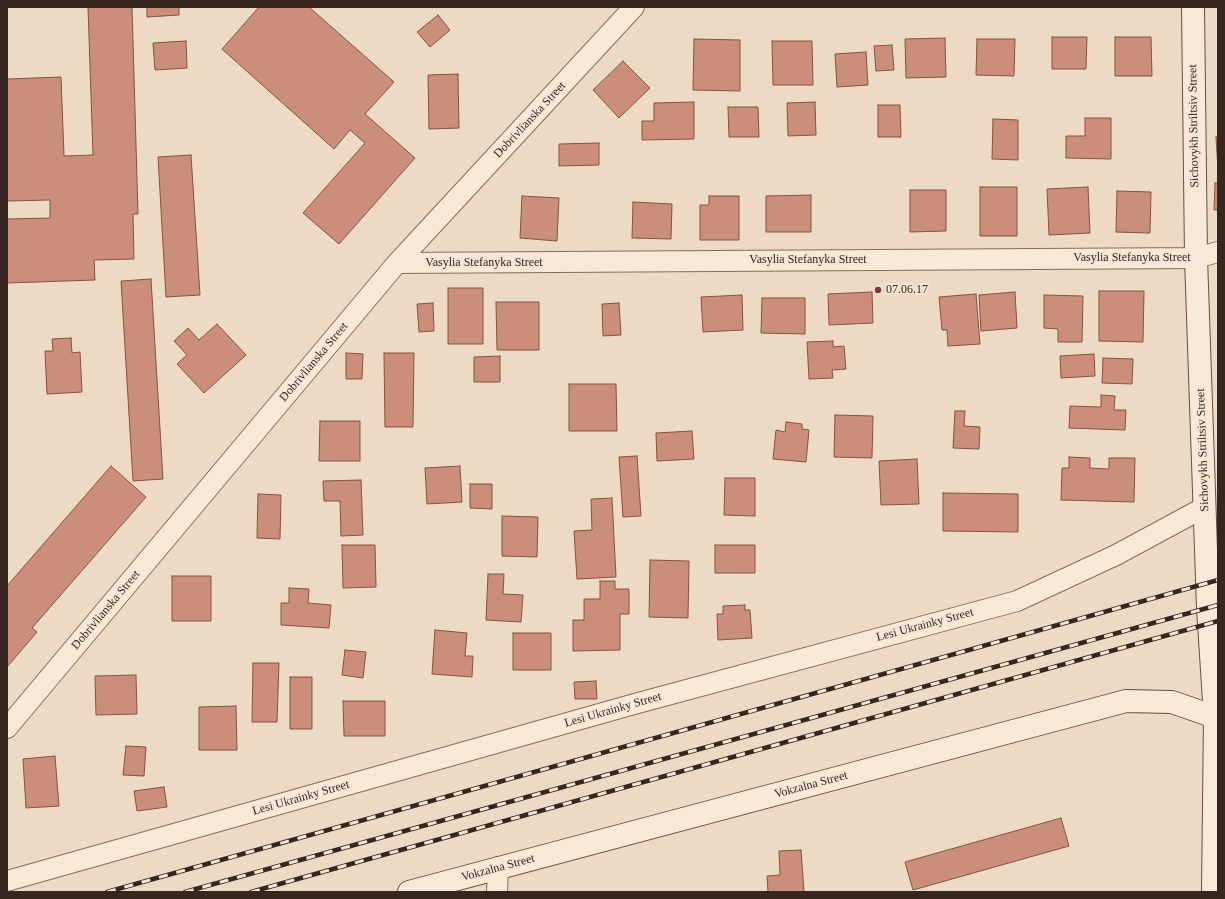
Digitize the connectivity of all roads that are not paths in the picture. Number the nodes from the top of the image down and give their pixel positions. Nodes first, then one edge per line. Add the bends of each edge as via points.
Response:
1 (634, 7) edge
2 (1193, 7) edge
3 (1218, 252) edge
4 (1196, 258) junction
5 (397, 263) junction
6 (1205, 506) junction
7 (1215, 717) junction
8 (7, 728) edge
9 (498, 868) junction
10 (7, 881) edge
11 (409, 892) edge
12 (497, 892) edge
13 (1213, 892) edge

1 - 5 street, Dobrivlianska Street
2 - 4 street, Sichovykh Striltsiv Street
3 - 4 street, Vasylia Stefanyka Street
4 - 5 street, Vasylia Stefanyka Street
4 - 6 street, Sichovykh Striltsiv Street
5 - 8 street, Dobrivlianska Street
6 - 7 street, Sichovykh Striltsiv Street
6 - 10 street, Lesi Ukrainky Street via 1116,555 1016,600 638,703
7 - 9 street, Vokzalna Street via 1172,702 1126,701
7 - 13 street, Sichovykh Striltsiv Street
9 - 11 street, Vokzalna Street
9 - 12 street

